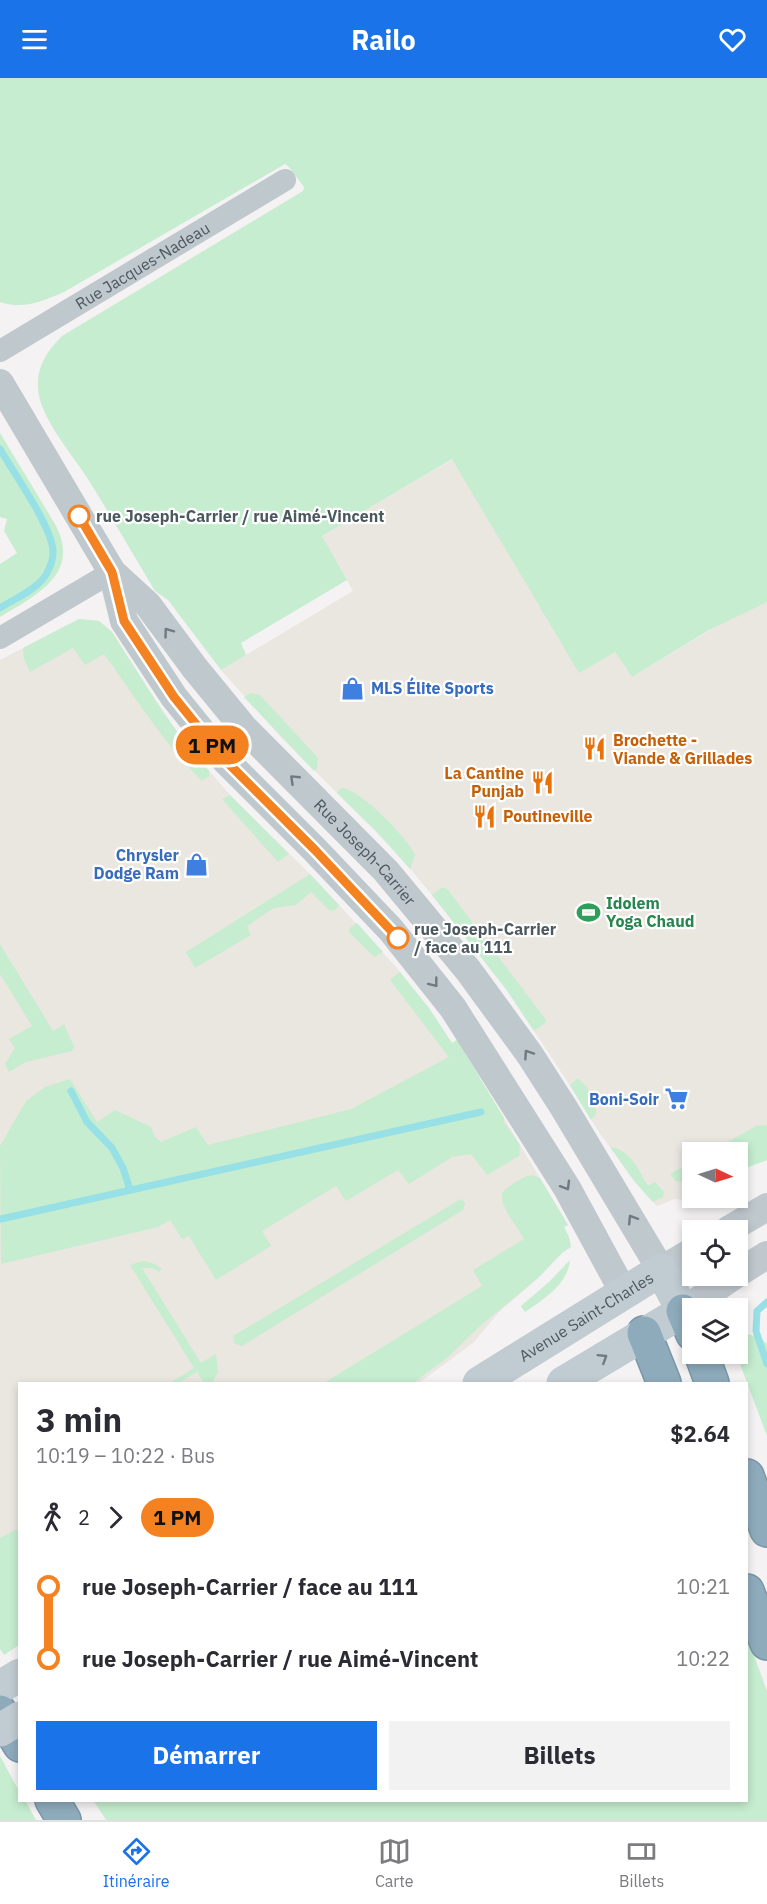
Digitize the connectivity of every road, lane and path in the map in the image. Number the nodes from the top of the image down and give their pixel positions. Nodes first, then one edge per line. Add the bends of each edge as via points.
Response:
1 (285, 180) dead end
2 (0, 351) edge
3 (0, 383) edge
4 (112, 572) junction
5 (0, 638) edge
6 (767, 1208) edge
7 (746, 1220) edge
8 (767, 1255) edge
9 (682, 1258) edge
10 (748, 1267) edge
11 (661, 1270) junction
12 (724, 1286) edge
13 (624, 1293) junction
14 (712, 1298) edge
15 (682, 1310) edge
16 (682, 1324) edge
17 (644, 1333) junction
18 (705, 1364) edge
19 (481, 1382) edge
20 (565, 1382) edge
21 (664, 1382) edge
22 (712, 1382) edge
23 (748, 1479) edge
24 (767, 1530) edge
25 (748, 1594) edge
26 (767, 1643) edge
27 (18, 1676) edge
28 (0, 1687) edge
29 (0, 1712) edge
30 (18, 1719) edge
31 (0, 1730) edge
32 (18, 1742) edge
33 (53, 1802) edge
34 (64, 1820) edge

1 - 2 street, Rue Jacques-Nadeau
3 - 4 street, Rue Joseph-Carrier
4 - 5 street
11 -> 4 street, Rue Joseph-Carrier via 564,1108 461,962 386,871 244,728 148,605
4 -> 13 street, Rue Joseph-Carrier via 124,621 174,697 225,760 391,930 453,1008 562,1179
6 - 7 street
8 - 10 street
9 - 11 street, Avenue Saint-Charles
11 - 13 main road, Avenue Saint-Charles
11 - 15 main road, Rue Joseph-Carrier
12 - 14 street
13 - 17 main road, Rue Joseph-Carrier
13 - 19 main road, Avenue Saint-Charles
16 - 17 main road
20 -> 17 main road
17 - 21 highway
18 - 22 highway
23 - 24 highway
25 - 26 highway
27 - 28 main road
29 - 32 highway
30 - 31 main road, bridge
33 - 34 highway

